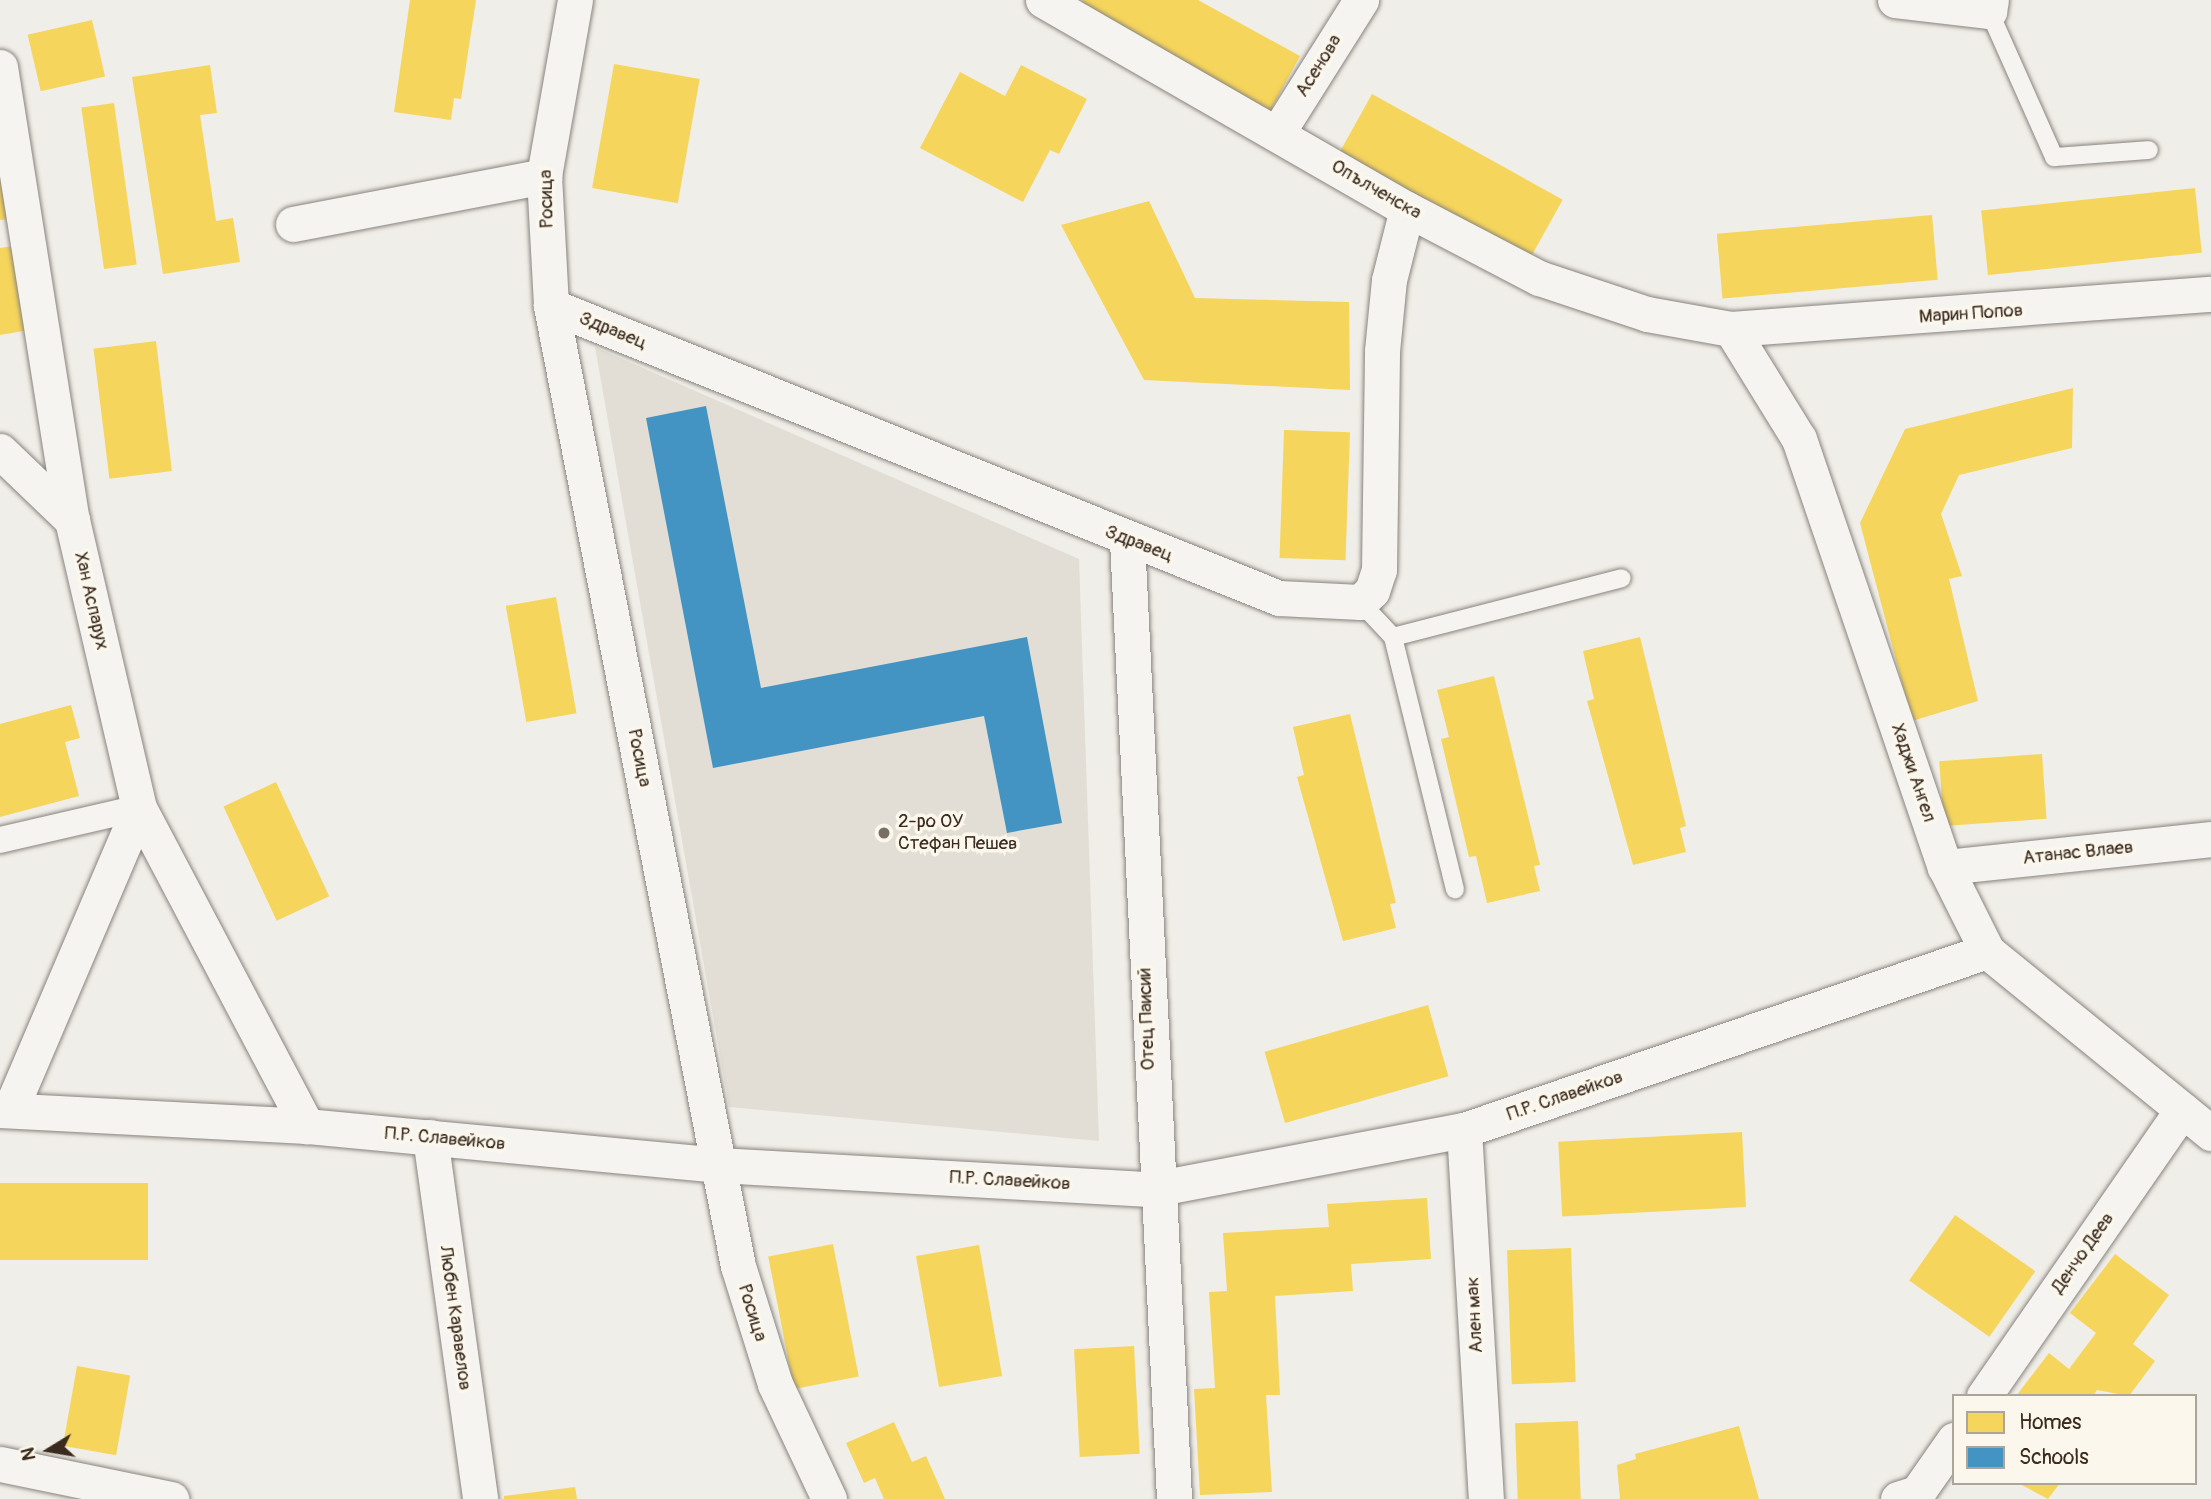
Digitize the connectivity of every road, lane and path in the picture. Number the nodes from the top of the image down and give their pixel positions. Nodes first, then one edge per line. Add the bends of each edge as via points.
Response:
1 (575, 0) edge
2 (1043, 0) edge
3 (1361, 0) edge
4 (1895, 0) edge
5 (1990, 5) edge
6 (0, 67) edge
7 (1278, 132) junction
8 (2148, 150) dead end
9 (544, 176) junction
10 (1406, 209) junction
11 (293, 224) dead end
12 (2211, 294) edge
13 (551, 306) junction
14 (1731, 329) junction
15 (0, 451) edge
16 (72, 520) junction
17 (1127, 540) junction
18 (1622, 578) dead end
19 (1360, 602) junction
20 (1393, 637) junction
21 (139, 808) junction
22 (2211, 839) edge
23 (0, 840) edge
24 (1945, 867) junction
25 (1455, 890) dead end
26 (1987, 951) junction
27 (5, 1110) edge
28 (2182, 1110) junction
29 (307, 1126) junction
30 (1464, 1130) junction
31 (2211, 1133) edge
32 (430, 1138) junction
33 (718, 1165) junction
34 (1154, 1189) junction
35 (1985, 1394) edge
36 (1952, 1443) edge
37 (0, 1464) edge
38 (1911, 1497) edge
39 (171, 1499) edge
40 (480, 1499) edge
41 (830, 1499) edge
42 (1174, 1499) edge
43 (1486, 1499) edge

1 - 9 street, Росица
2 - 7 street, Опълченска
3 - 7 street, Асенова
4 - 5 street
5 - 8 lane via 2054,157
6 - 16 street, Хан Аспарух
7 - 10 street, Опълченска
9 - 11 street
9 - 13 street, Росица
10 - 14 street, Опълченска via 1539,278 1647,314
10 - 19 street via 1389,280 1382,351 1379,570 1372,591
12 - 14 street, Марин Попов
13 - 17 street, Здравец
13 - 33 street, Росица
14 - 24 street, Хаджи Ангел via 1799,439
15 - 16 street
16 - 21 street, Хан Аспарух
17 - 19 street, Здравец via 1279,598
17 - 34 street, Отец Паисий
18 - 20 lane
19 - 20 lane
20 - 25 lane
21 - 23 street
21 - 27 street
21 - 29 street, Хан Аспарух
22 - 24 street, Атанас Влаев
24 - 26 street, Хаджи Ангел
26 - 28 street, Хаджи Ангел
26 - 30 street, П.Р. Славейков
27 - 29 street, П.Р. Славейков
28 - 31 street, Хаджи Ангел
28 - 35 street, Денчо Деев
29 - 32 street, П.Р. Славейков
30 - 34 street, П.Р. Славейков
30 - 43 street, Ален мак
32 - 33 street, П.Р. Славейков
32 - 40 street, Любен Каравелов
33 - 34 street, П.Р. Славейков
33 - 41 street, Росица via 757,1331
34 - 42 street, Отец Паисий
36 - 38 street
37 - 39 street

